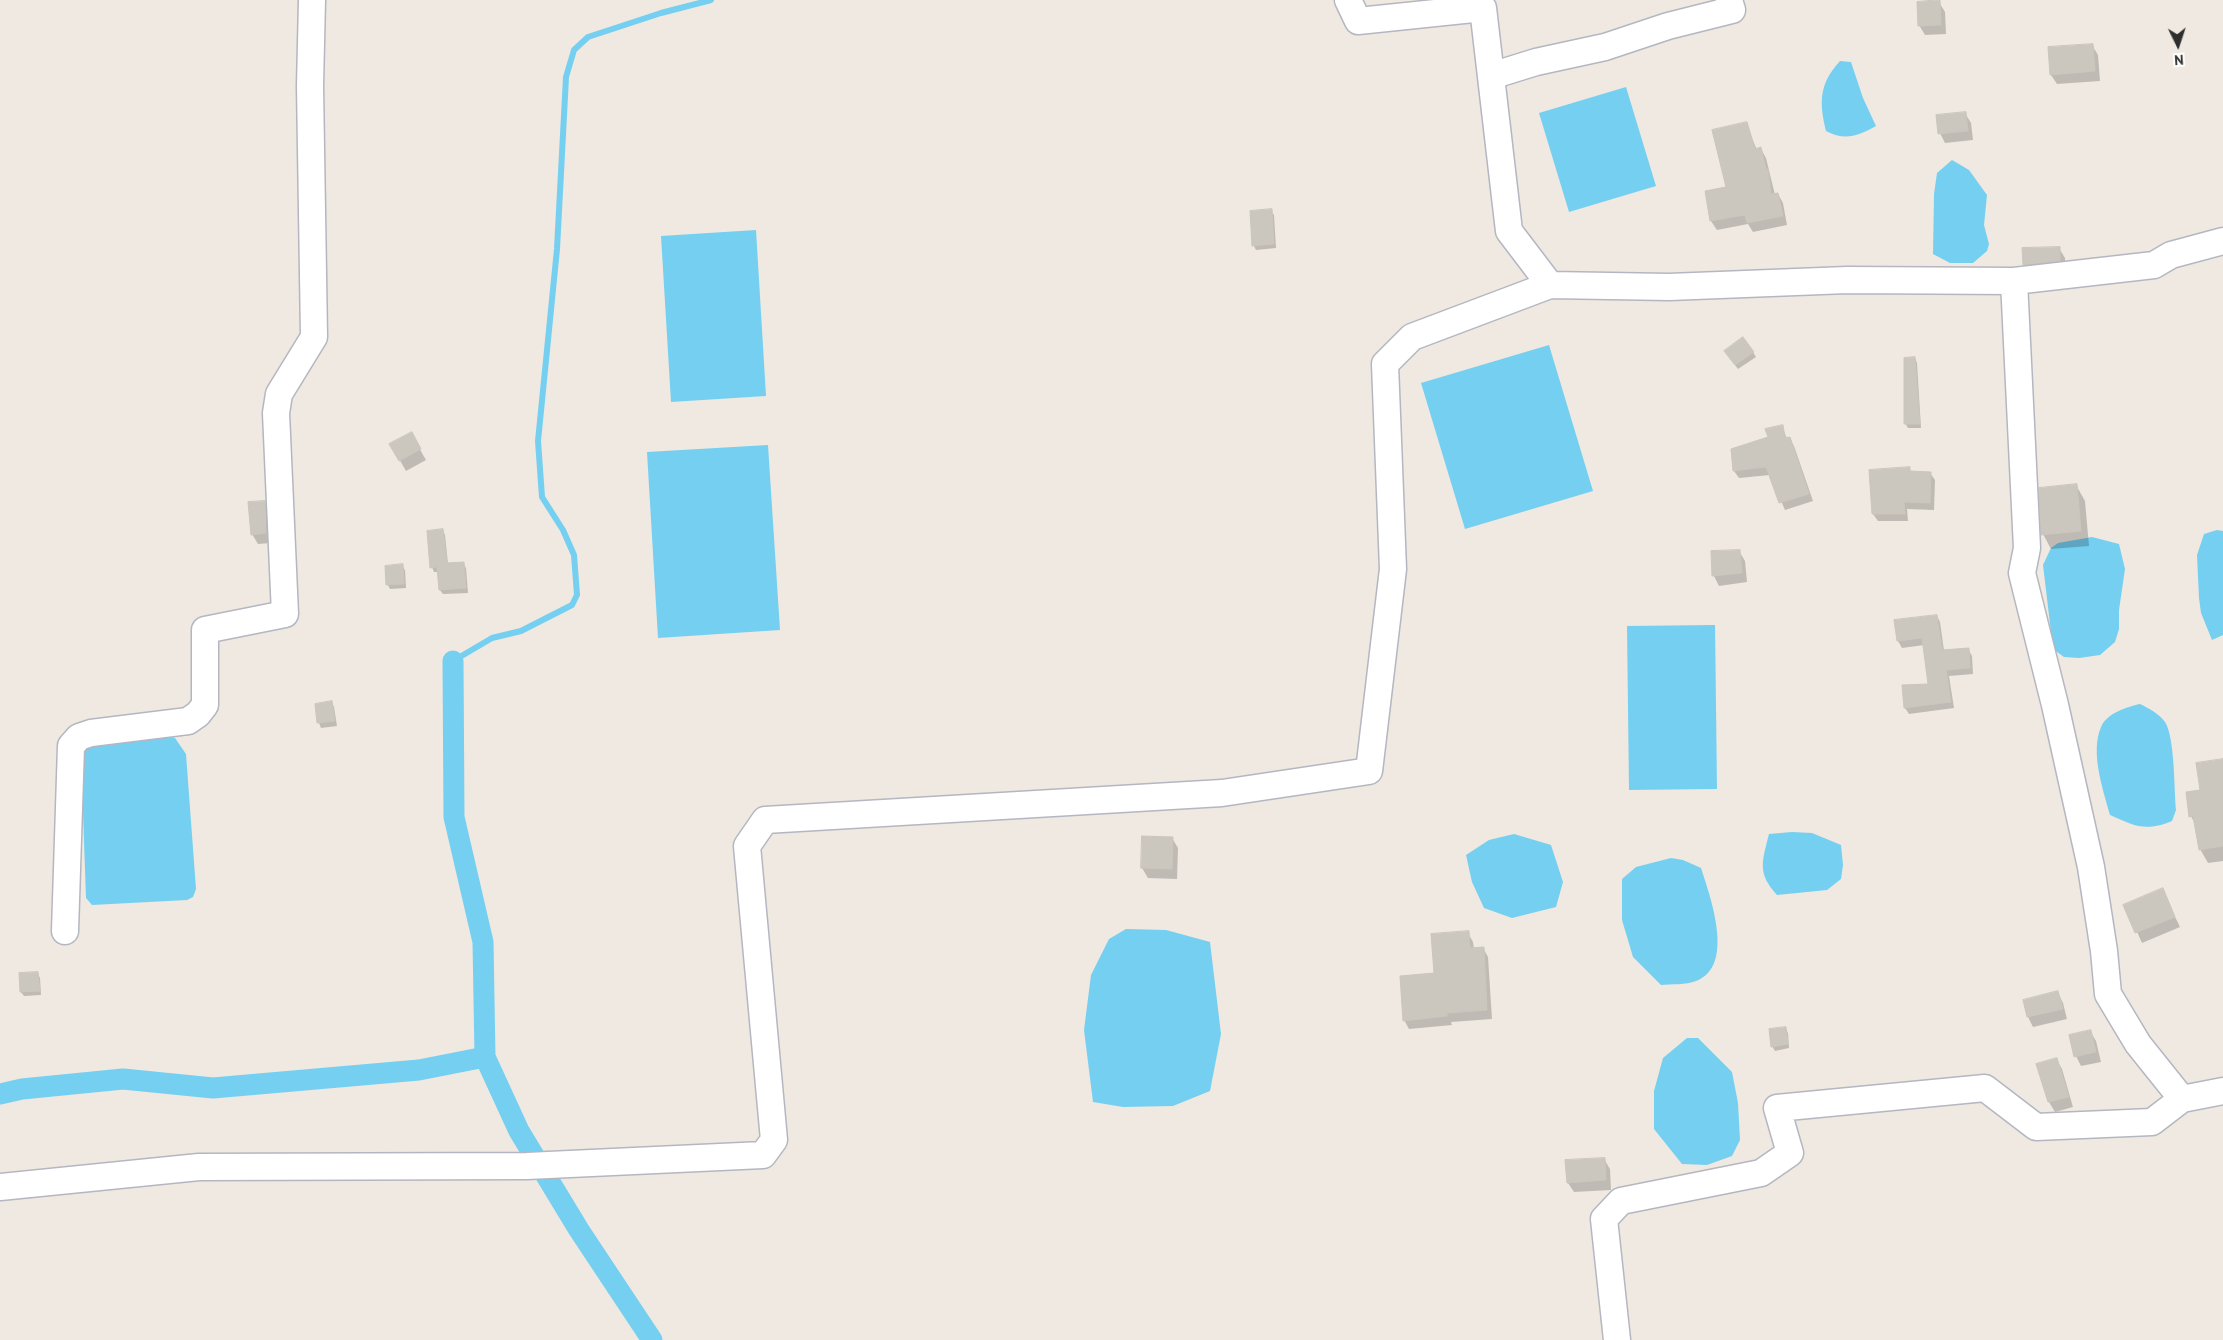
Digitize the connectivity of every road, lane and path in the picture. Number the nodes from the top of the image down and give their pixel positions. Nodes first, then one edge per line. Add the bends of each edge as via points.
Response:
1 (312, 0) edge
2 (1348, 0) edge
3 (1730, 0) edge
4 (1491, 76) junction
5 (2223, 241) edge
6 (2014, 281) junction
7 (1550, 285) junction
8 (65, 931) dead end
9 (2223, 1092) edge
10 (2182, 1100) junction
11 (0, 1187) edge
12 (1617, 1340) edge

1 - 8 street via 310,116 314,337 279,394 276,413 285,614 205,630 205,705 188,721 91,733 78,737 71,746
2 - 4 street via 1358,21 1483,8
3 - 4 street via 1732,10
4 - 7 street via 1509,232
5 - 6 street via 2171,255 2154,265
6 - 7 street via 1847,280 1669,287
6 - 10 street via 2027,548 2022,573 2091,867 2108,994 2138,1044
7 - 11 street via 1412,337 1385,364 1393,569 1369,771 1222,793 765,820 747,846 774,1140 763,1154 527,1166 199,1167
9 - 10 street
10 - 12 street via 2152,1122 2036,1127 1985,1088 1777,1108 1790,1153 1761,1173 1621,1201 1604,1220

